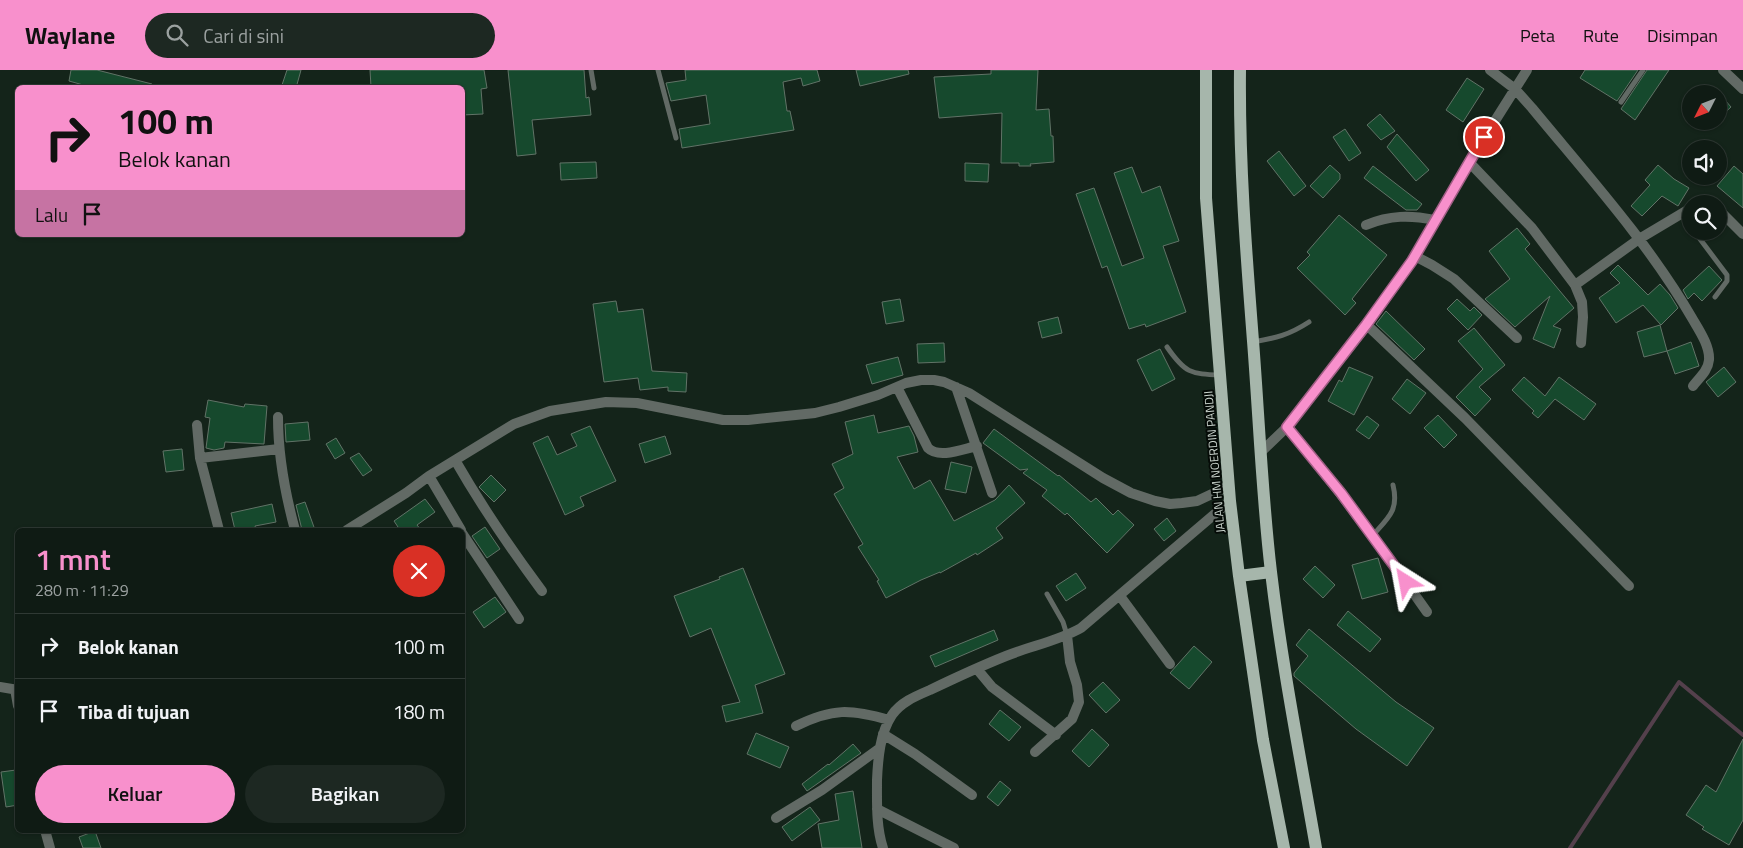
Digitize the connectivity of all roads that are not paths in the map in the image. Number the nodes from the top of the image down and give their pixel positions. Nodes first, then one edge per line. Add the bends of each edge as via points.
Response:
1 (591, 70) edge
2 (658, 70) edge
3 (1206, 70) edge
4 (1240, 70) edge
5 (1490, 70) edge
6 (1527, 70) edge
7 (1643, 70) edge
8 (1723, 70) edge
9 (594, 88) dead end
10 (1515, 89) junction
11 (1743, 89) edge
12 (1621, 102) dead end
13 (676, 138) dead end
14 (1469, 162) junction
15 (1681, 214) edge
16 (1727, 218) edge
17 (1435, 220) junction
18 (1366, 225) dead end
19 (1743, 234) edge
20 (1639, 239) junction
21 (1701, 240) edge
22 (1415, 256) junction
23 (1575, 285) junction
24 (1715, 297) dead end
25 (1309, 322) dead end
26 (1366, 325) junction
27 (1517, 338) dead end
28 (1253, 342) junction
29 (1581, 343) dead end
30 (1167, 347) dead end
31 (1221, 375) junction
32 (1692, 386) dead end
33 (897, 387) junction
34 (956, 387) junction
35 (278, 417) dead end
36 (197, 425) dead end
37 (1287, 427) junction
38 (977, 446) junction
39 (279, 449) junction
40 (1260, 452) junction
41 (200, 458) junction
42 (455, 460) junction
43 (429, 476) junction
44 (1393, 484) dead end
45 (1229, 486) junction
46 (992, 493) dead end
47 (1230, 500) junction
48 (218, 528) edge
49 (295, 528) edge
50 (350, 528) edge
51 (460, 528) edge
52 (1373, 535) junction
53 (465, 536) edge
54 (1271, 572) junction
55 (1239, 576) junction
56 (1629, 586) dead end
57 (542, 591) dead end
58 (1047, 594) dead end
59 (1120, 596) junction
60 (1427, 612) dead end
61 (519, 619) dead end
62 (1067, 635) junction
63 (1170, 664) dead end
64 (977, 669) junction
65 (0, 687) edge
66 (15, 689) edge
67 (889, 720) junction
68 (796, 726) dead end
69 (883, 734) junction
70 (1056, 735) junction
71 (880, 748) junction
72 (1035, 752) dead end
73 (972, 795) dead end
74 (877, 809) junction
75 (776, 818) dead end
76 (46, 833) edge
77 (50, 848) edge
78 (883, 848) edge
79 (954, 848) edge
80 (1284, 848) edge
81 (1316, 848) edge

1 - 9 lane
2 - 13 lane
3 - 31 main road, JALAN HM NOERDIN PANDJI via 1206,198
4 - 28 main road via 1242,191
5 - 10 street
6 - 10 street
7 - 12 lane
8 - 11 street
10 - 14 street
10 - 20 street
14 - 17 street
14 - 23 street via 1532,228
15 - 20 street
16 - 19 street
17 - 18 street via 1400,216
17 - 22 street
20 - 23 street
20 - 32 street via 1680,297 1706,345 1707,368
21 - 24 lane via 1727,275 1727,282
22 - 26 street
22 - 27 street via 1454,279
23 - 29 street via 1582,302
25 - 28 lane via 1279,338
26 - 37 street
26 - 56 street via 1465,418
28 - 40 main road
30 - 31 lane via 1189,372
31 - 45 main road, JALAN HM NOERDIN PANDJI
33 - 34 street via 934,380
33 - 38 street via 931,451 951,452
33 - 42 street via 839,408 748,420 723,420 637,403 606,402 550,411 514,424
34 - 38 street
34 - 45 street via 1131,493 1170,504 1197,501
35 - 39 street
36 - 41 street
37 - 40 street
37 - 52 street
38 - 46 street
39 - 41 street
39 - 49 street
40 - 54 main road
41 - 48 street
42 - 43 street
42 - 57 street via 481,506
43 - 50 street
43 - 51 street
44 - 52 lane via 1396,496 1394,509
45 - 47 main road, JALAN HM NOERDIN PANDJI
47 - 55 main road, JALAN HM NOERDIN PANDJI
47 - 59 street
52 - 60 street
53 - 61 street
54 - 55 main road
54 - 81 main road
55 - 80 main road, JALAN HM NOERDIN PANDJI via 1263,740
58 - 62 lane
59 - 62 street via 1091,621
59 - 63 street
62 - 64 street
62 - 70 street via 1079,702 1072,720
64 - 67 street via 906,702
64 - 70 street via 992,687
65 - 66 street
67 - 68 street via 833,712
67 - 69 street
69 - 71 street
69 - 73 street
70 - 72 street
71 - 74 street
71 - 75 street
74 - 78 street
74 - 79 street
76 - 77 street

